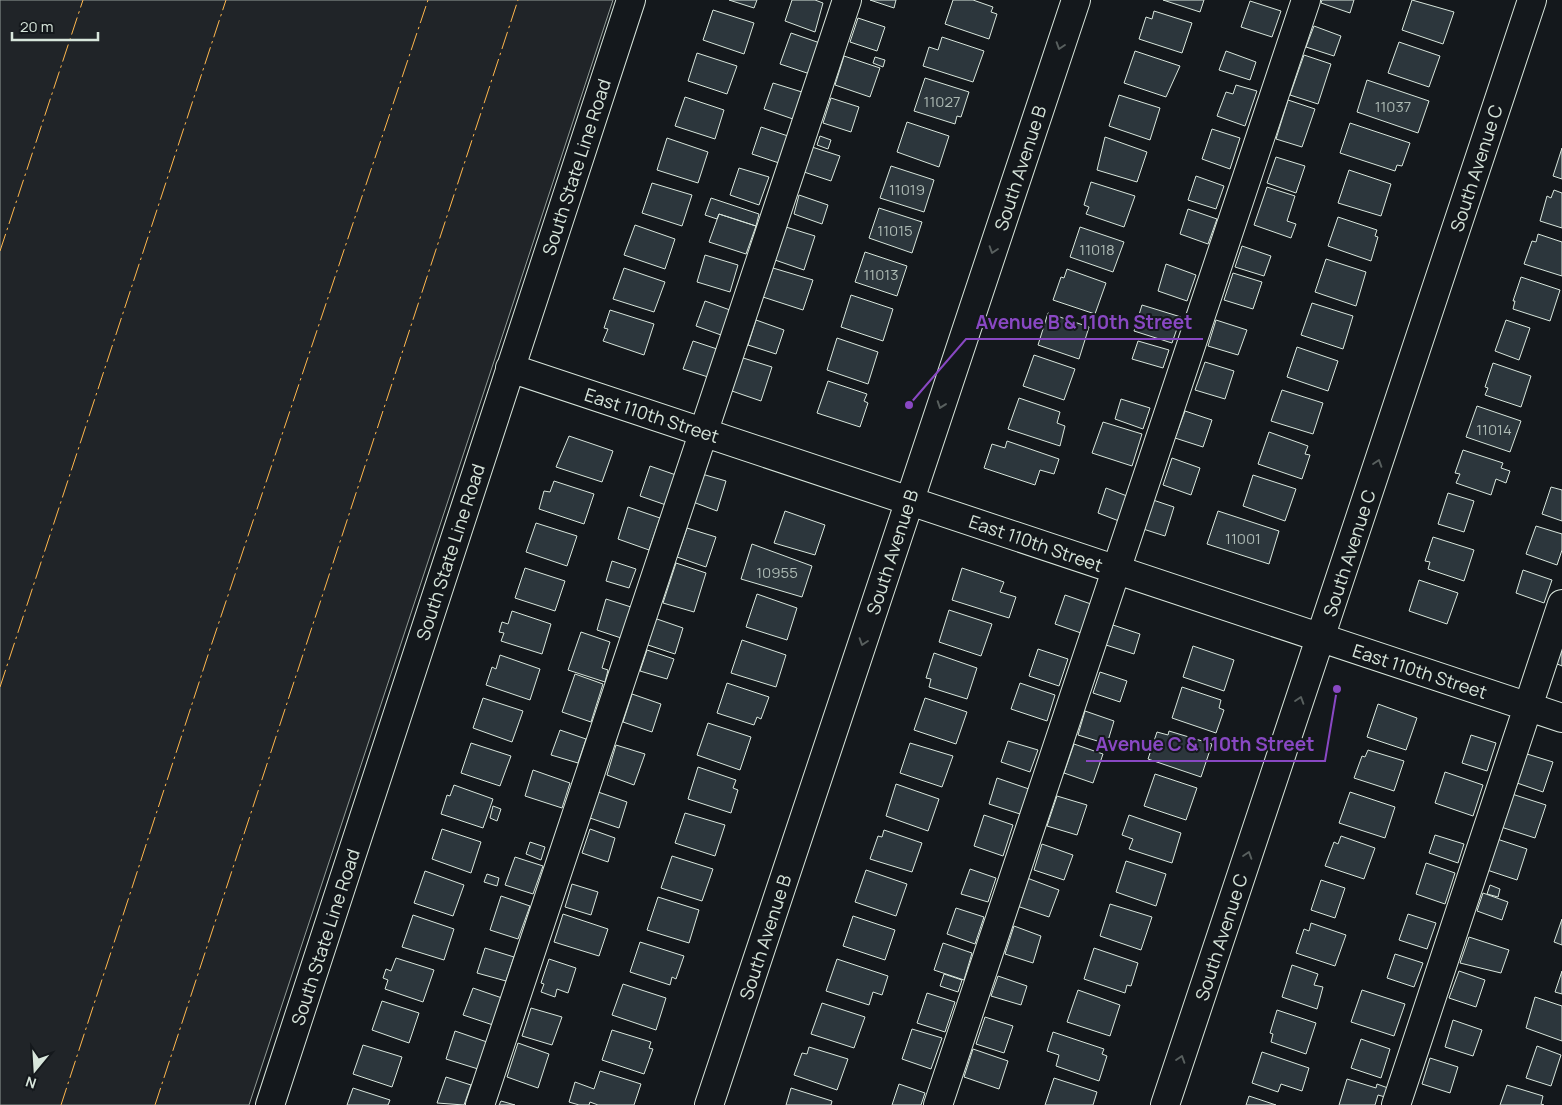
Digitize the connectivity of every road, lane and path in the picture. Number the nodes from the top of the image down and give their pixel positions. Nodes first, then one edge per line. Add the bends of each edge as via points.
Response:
1 (631, 0) edge
2 (847, 0) edge
3 (1076, 0) edge
4 (1306, 0) edge
5 (1532, 0) edge
6 (510, 368) junction
7 (704, 432) junction
8 (910, 500) junction
9 (1116, 570) junction
10 (1562, 604) edge
11 (1320, 638) junction
12 (1528, 707) junction
13 (1562, 718) edge
14 (270, 1105) edge
15 (480, 1105) edge
16 (709, 1105) edge
17 (938, 1105) edge
18 (1166, 1105) edge
19 (1396, 1105) edge

1 - 6 street, South State Line Road
2 - 7 street
3 -> 8 street, South Avenue B
4 - 9 street
11 -> 5 street, South Avenue C
6 - 7 street, East 110th Street
6 - 14 street, South State Line Road
7 - 8 street, East 110th Street
7 - 15 street
8 - 9 street, East 110th Street
8 -> 16 street, South Avenue B
9 - 11 street, East 110th Street
9 - 17 street
10 - 12 street
11 - 12 street, East 110th Street
18 -> 11 street, South Avenue C
12 - 13 street, East 110th Street
12 - 19 street

